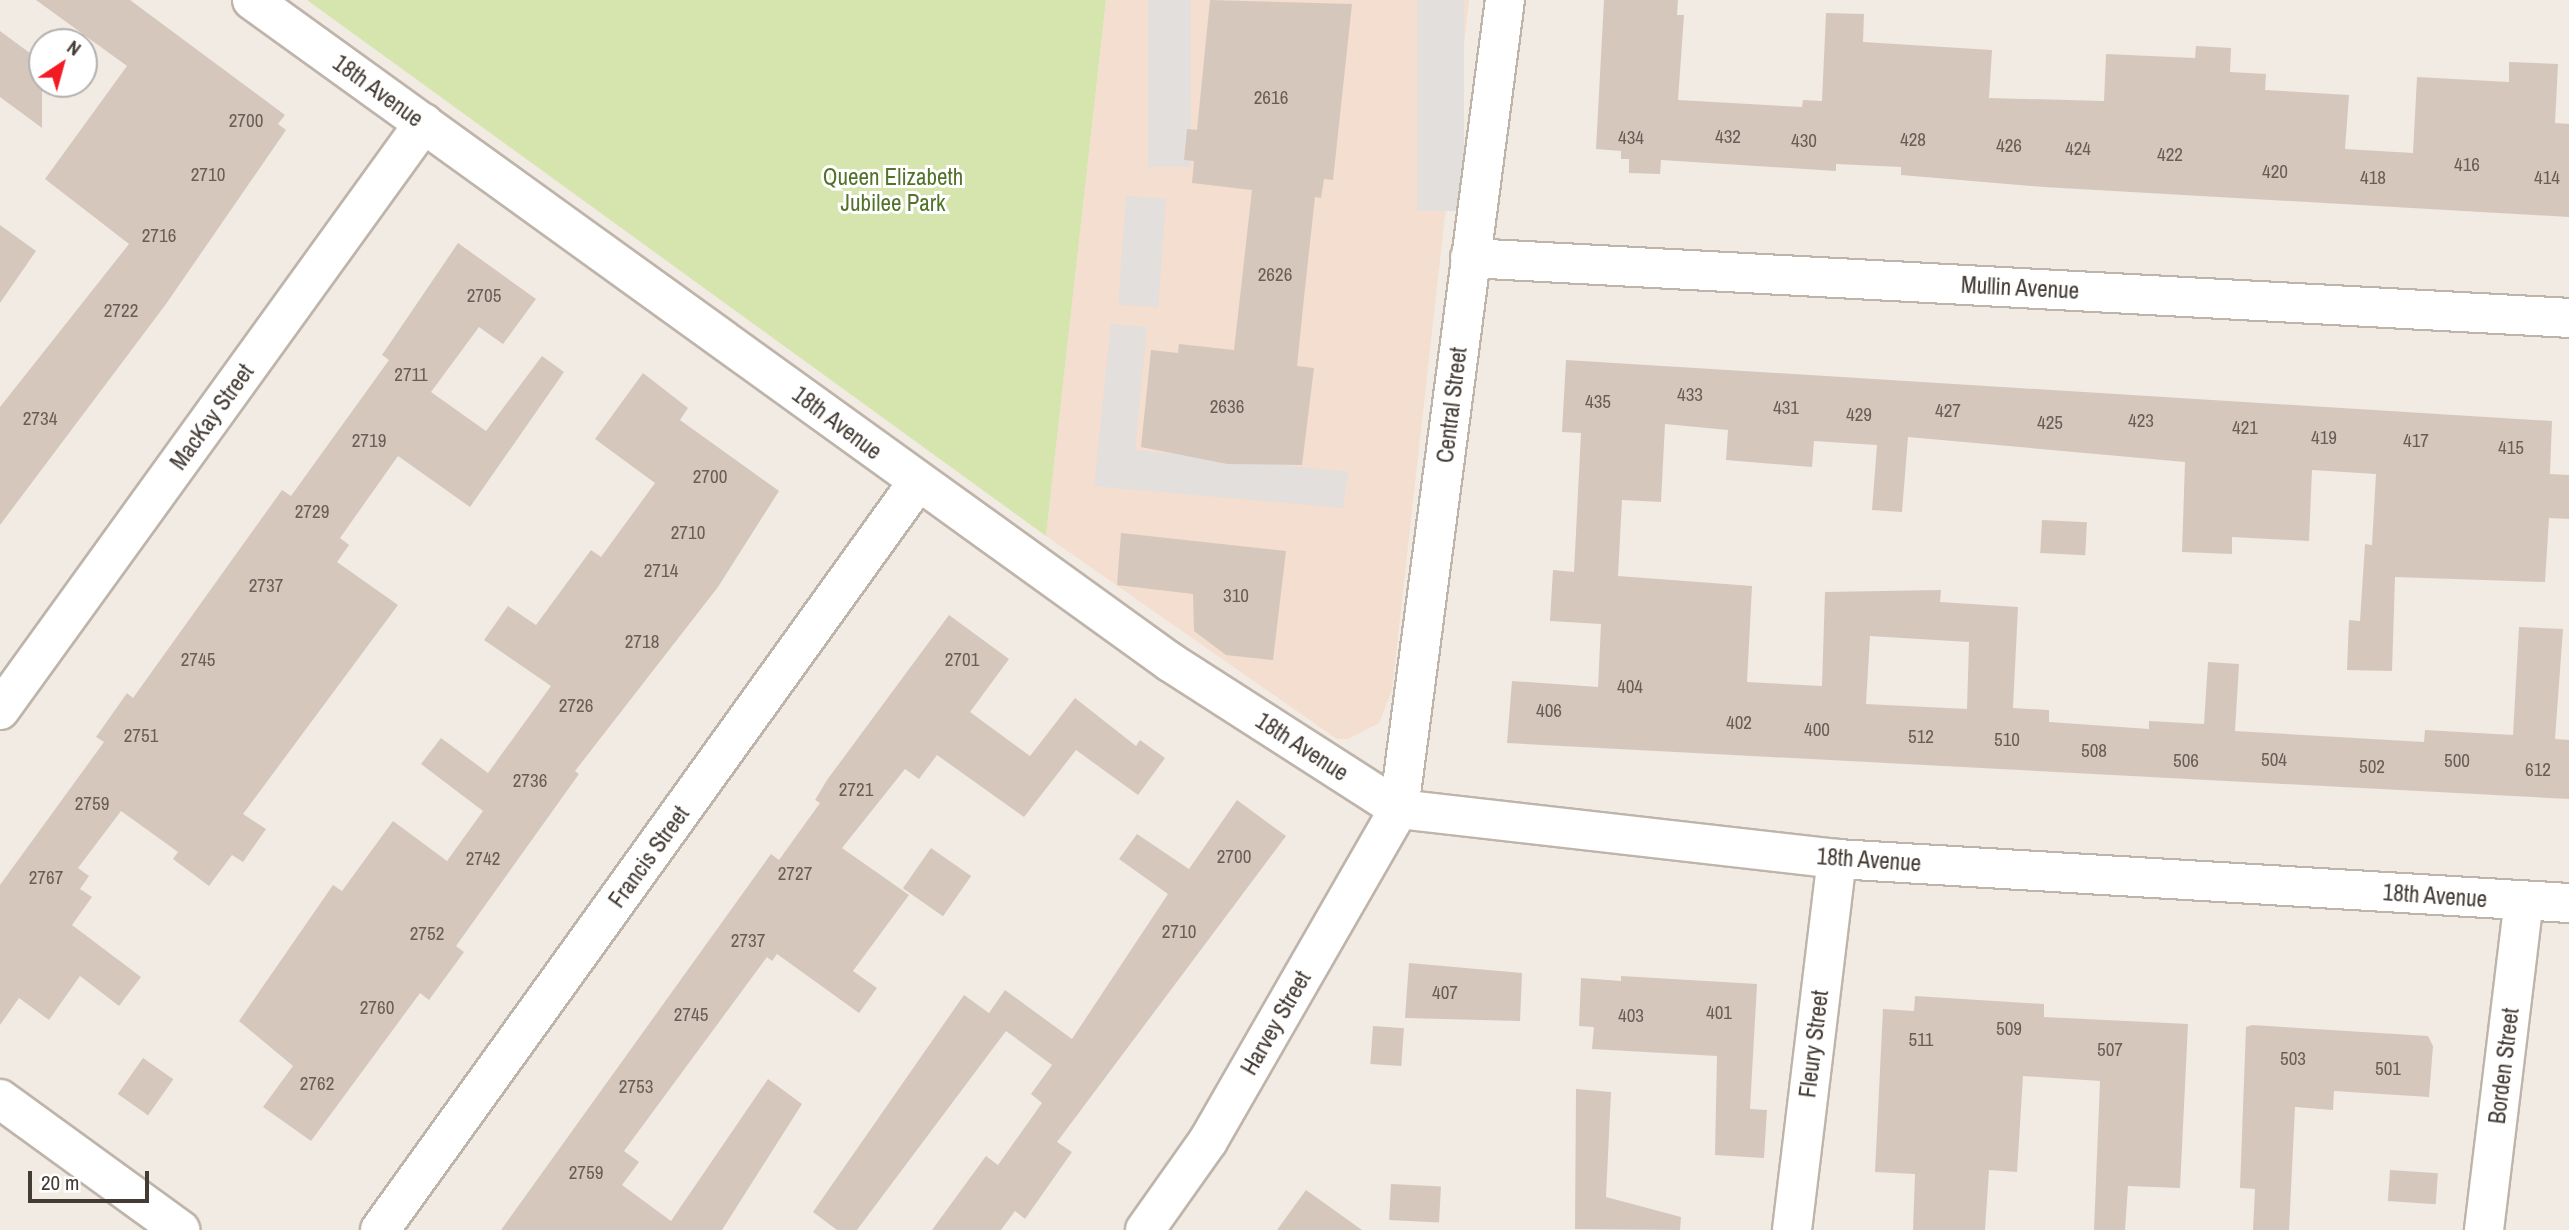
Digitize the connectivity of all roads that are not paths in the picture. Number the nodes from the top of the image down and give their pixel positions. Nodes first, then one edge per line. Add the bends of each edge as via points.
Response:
1 (253, 0) edge
2 (1505, 0) edge
3 (424, 123) junction
4 (1470, 258) junction
5 (2569, 318) edge
6 (917, 483) junction
7 (0, 710) edge
8 (1399, 809) junction
9 (1837, 859) junction
10 (2524, 901) junction
11 (2569, 904) edge
12 (0, 1099) edge
13 (180, 1230) edge
14 (380, 1230) edge
15 (1145, 1230) edge
16 (1792, 1230) edge
17 (2484, 1230) edge

1 - 3 street, 18th Avenue
2 - 4 street, Central Street
3 - 6 street, 18th Avenue
3 - 7 street, MacKay Street
4 - 5 street, Mullin Avenue
4 - 8 street, Central Street
6 - 8 street, 18th Avenue via 1170,662
6 - 14 street, Francis Street
8 - 9 street, 18th Avenue
8 - 15 street, Harvey Street via 1208,1141
9 - 10 street, 18th Avenue
9 - 16 street, Fleury Street
10 - 11 street, 18th Avenue
10 - 17 street, Borden Street
12 - 13 street

